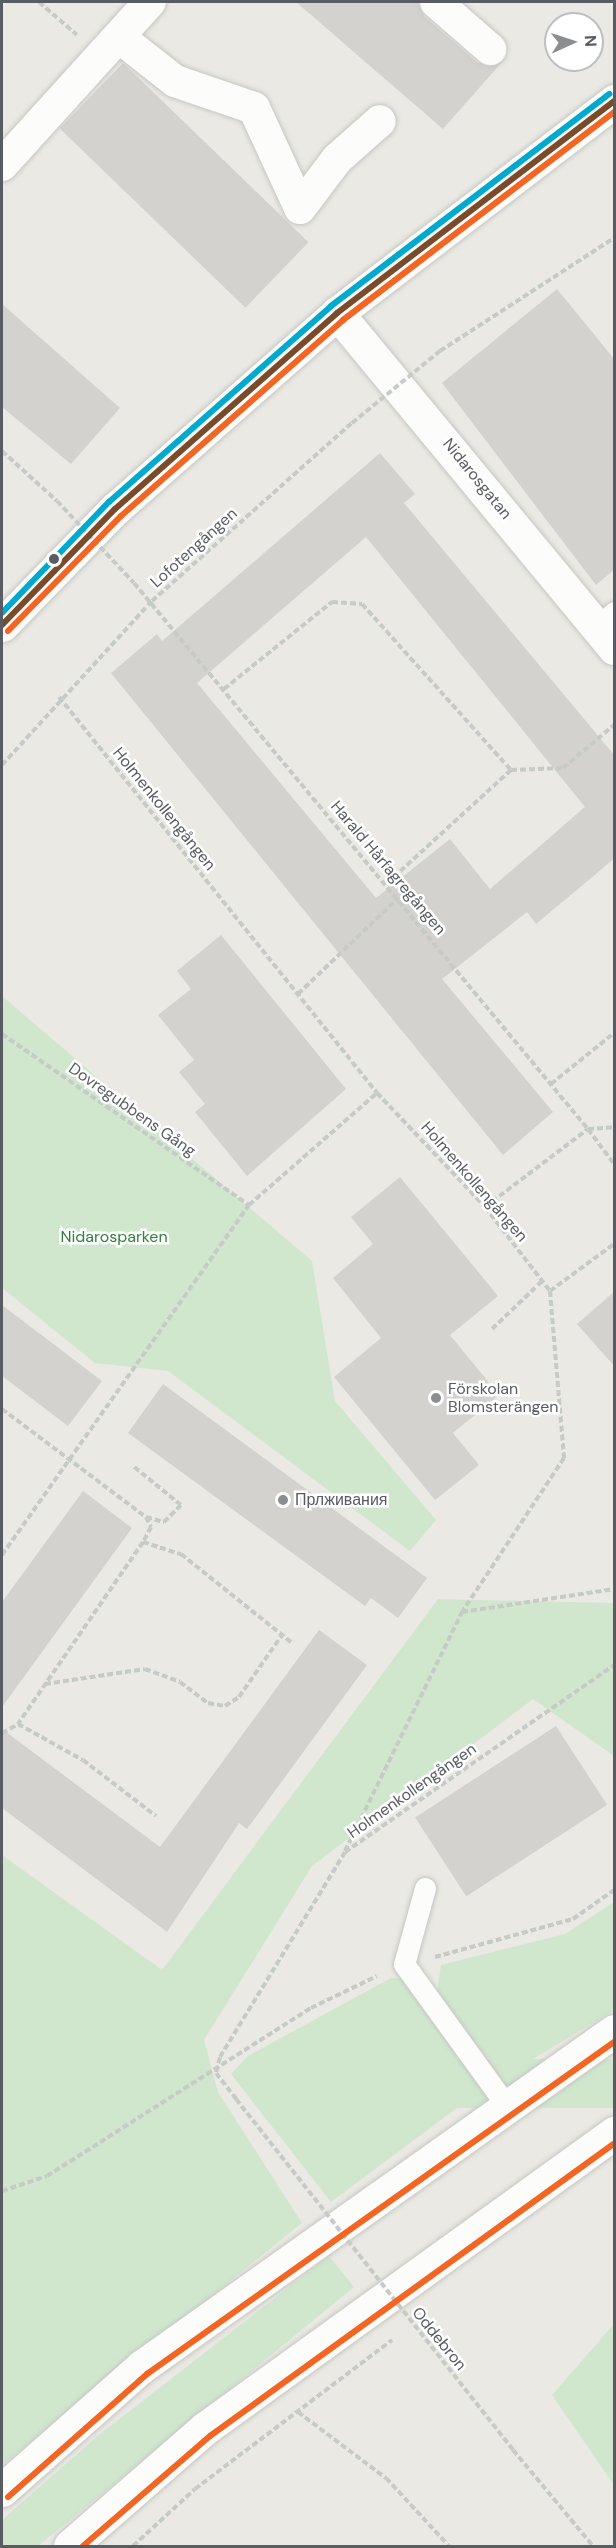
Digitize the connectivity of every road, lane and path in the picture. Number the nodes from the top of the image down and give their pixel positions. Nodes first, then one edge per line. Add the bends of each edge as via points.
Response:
1 (39, 2) edge
2 (150, 2) edge
3 (436, 2) edge
4 (110, 46) junction
5 (490, 49) dead end
6 (615, 101) edge
7 (380, 121) dead end
8 (2, 165) edge
9 (615, 238) edge
10 (337, 313) junction
11 (2, 451) edge
12 (152, 601) junction
13 (2, 625) edge
14 (609, 629) edge
15 (224, 689) junction
16 (59, 697) junction
17 (615, 725) edge
18 (2, 765) edge
19 (512, 770) junction
20 (386, 884) junction
21 (398, 898) junction
22 (298, 994) junction
23 (615, 1033) edge
24 (2, 1034) edge
25 (551, 1084) junction
26 (377, 1093) junction
27 (615, 1127) edge
28 (588, 1129) junction
29 (615, 1164) edge
30 (249, 1205) junction
31 (485, 1207) junction
32 (615, 1244) edge
33 (542, 1281) junction
34 (550, 1291) junction
35 (492, 1329) dead end
36 (2, 1409) edge
37 (70, 1458) junction
38 (133, 1466) dead end
39 (146, 1517) junction
40 (143, 1542) junction
41 (2, 1555) edge
42 (615, 1589) edge
43 (462, 1612) junction
44 (282, 1635) junction
45 (291, 1642) dead end
46 (615, 1665) edge
47 (45, 1684) junction
48 (18, 1724) junction
49 (2, 1733) edge
50 (156, 1816) dead end
51 (345, 1852) junction
52 (425, 1887) dead end
53 (615, 2031) edge
54 (216, 2073) junction
55 (506, 2105) junction
56 (615, 2133) edge
57 (2, 2191) edge
58 (419, 2320) dead end
59 (409, 2327) dead end
60 (400, 2334) dead end
61 (297, 2412) junction
62 (2, 2490) edge
63 (70, 2547) edge
64 (133, 2547) edge
65 (449, 2547) edge
66 (593, 2547) edge

1 - 4 path
2 - 4 street
3 - 5 street
4 - 7 street via 175,81 254,108 300,208 337,159
4 - 8 street
6 - 10 main road
9 - 12 path, Lofotengången, bridge via 440,351 352,423
10 - 13 main road via 115,509
10 - 14 main road, Nidarosgatan
11 - 12 path, Harald Hårfagregången, bridge via 57,501
12 - 15 path, Harald Hårfagregången
12 - 16 path, Lofotengången
15 - 19 path via 332,602 362,604
15 - 20 path, Harald Hårfagregången
16 - 18 path, Lofotengången
16 - 22 path, Holmenkollengången
17 - 19 path via 563,768
19 - 20 path
20 - 21 path, Harald Hårfagregången
21 - 22 path
21 - 25 path, Harald Hårfagregången
22 - 26 path, Holmenkollengången
23 - 25 path
24 - 30 path, Dovregubbens Gång
25 - 28 path, Harald Hårfagregången
26 - 30 path
26 - 31 path, Holmenkollengången
27 - 28 path
28 - 29 path, Harald Hårfagregången
28 - 31 path
30 - 37 path
31 - 33 path, Holmenkollengången
32 - 34 path
33 - 34 path, Holmenkollengången
33 - 35 path
34 - 43 path via 564,1458
36 - 37 path
37 - 39 path
37 - 41 path
38 - 39 path via 181,1505 164,1522
39 - 40 path via 151,1527
40 - 44 path via 181,1554
40 - 47 path
42 - 43 path
43 - 51 path
44 - 45 path
44 - 47 path via 239,1697 225,1706 208,1703 180,1682 145,1669
46 - 51 path, Holmenkollengången
47 - 48 path
48 - 49 path
48 - 50 path via 83,1760
51 - 54 path, Holmenkollengången via 220,2057
52 - 55 lane via 404,1964
53 - 55 main road
54 - 57 path via 47,2175
54 - 66 path, Oddebron, bridge
55 - 62 main road via 141,2367
56 - 63 main road via 204,2429
58 - 59 path
60 - 61 path
61 - 64 path via 195,2489
61 - 65 path via 386,2478

